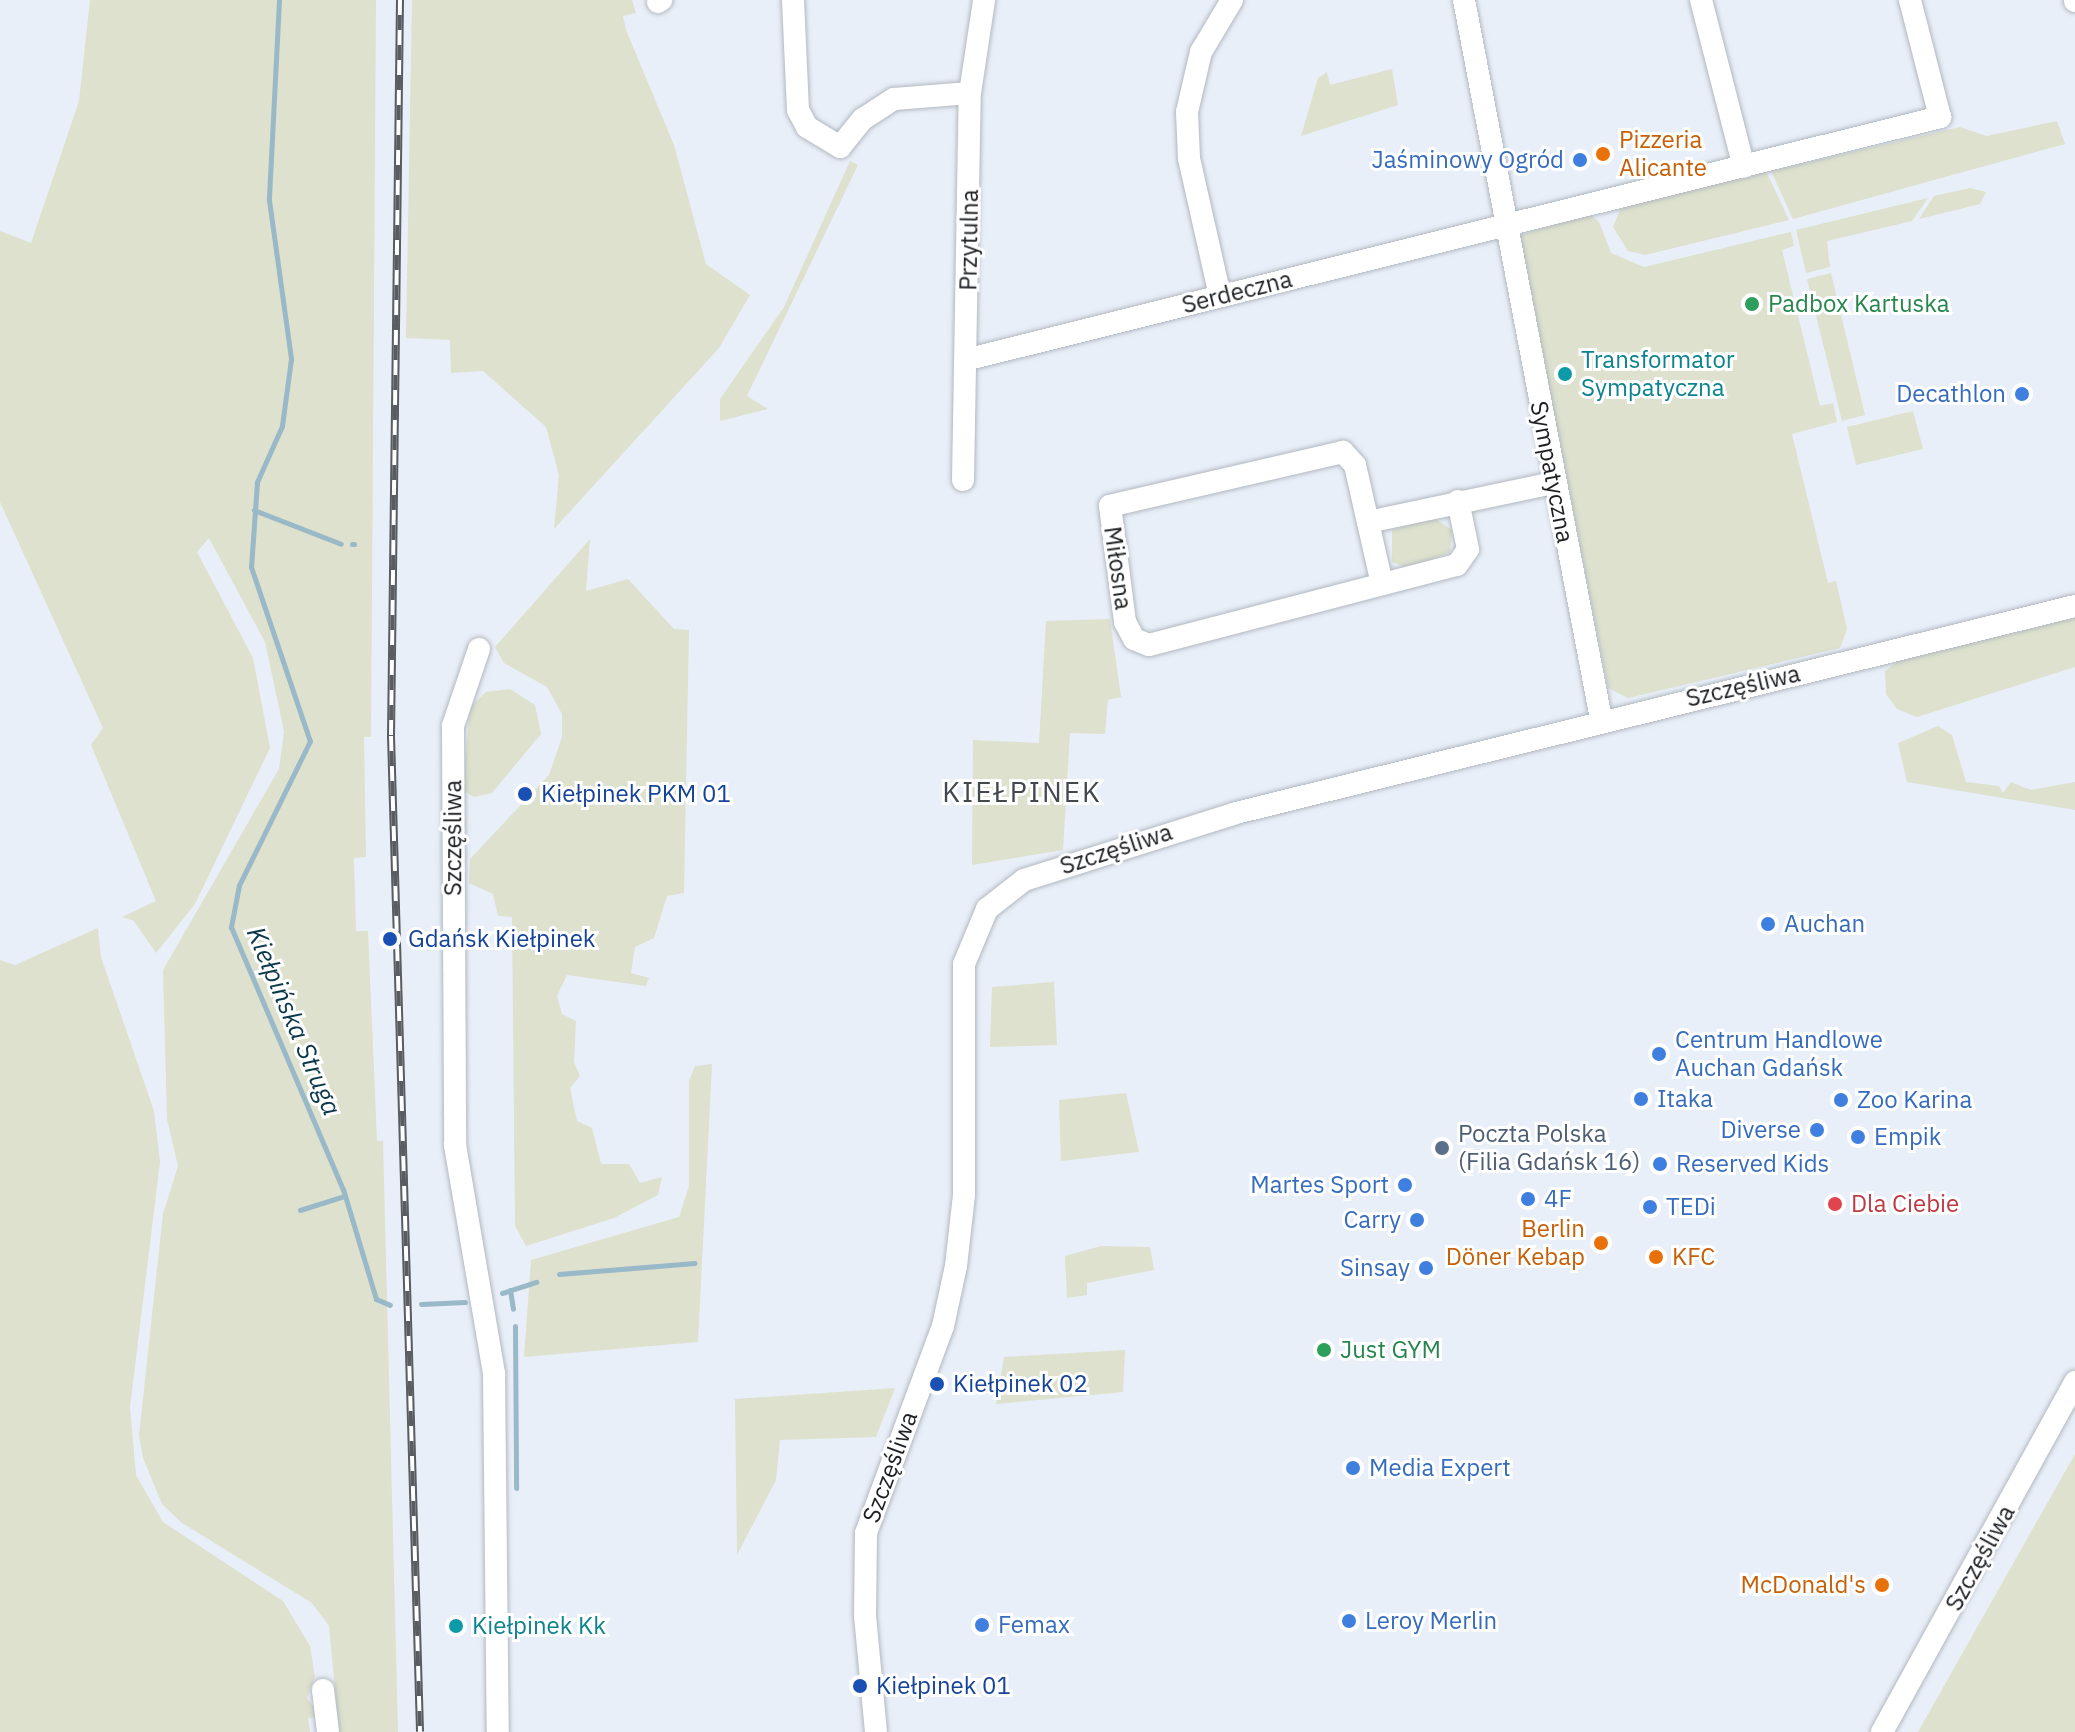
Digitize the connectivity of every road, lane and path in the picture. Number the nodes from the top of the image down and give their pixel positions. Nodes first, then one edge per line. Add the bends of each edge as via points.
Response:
1 (793, 0) edge
2 (984, 0) edge
3 (1232, 0) edge
4 (1464, 0) edge
5 (1701, 0) edge
6 (1910, 0) edge
7 (970, 93) junction
8 (1744, 167) junction
9 (1505, 225) junction
10 (1220, 296) junction
11 (969, 359) junction
12 (963, 480) dead end
13 (1553, 483) junction
14 (1458, 501) junction
15 (1368, 522) junction
16 (1382, 584) junction
17 (2075, 606) edge
18 (476, 656) dead end
19 (1601, 719) junction
20 (2075, 1382) edge
21 (323, 1690) dead end
22 (328, 1732) edge
23 (498, 1732) edge
24 (876, 1732) edge
25 (1882, 1732) edge

1 - 7 street via 798,110 807,127 840,147 863,119 894,99
2 - 7 street, Przytulna
3 - 10 street via 1201,52 1187,112 1189,158
4 - 9 street, Sympatyczna
5 - 8 street
6 - 8 street via 1940,117
7 - 11 street, Przytulna
8 - 9 street
9 - 10 street, Serdeczna
9 - 13 street, Sympatyczna
10 - 11 street, Serdeczna
11 - 12 street, Przytulna
13 - 14 street
13 - 19 street, Sympatyczna
14 - 15 street
14 - 16 street, Miłosna via 1464,562
15 - 16 street, Miłosna
15 - 16 street, Miłosna via 1355,465 1343,452 1110,506 1125,622 1134,639 1149,645
17 - 19 street, Szczęśliwa
18 - 23 street, Szczęśliwa via 453,726 455,1145 494,1374
19 - 24 street, Szczęśliwa via 1108,851 1024,880 980,918 964,964 964,1195 956,1266 943,1326 866,1533 865,1616
20 - 25 street, Szczęśliwa
21 - 22 street

